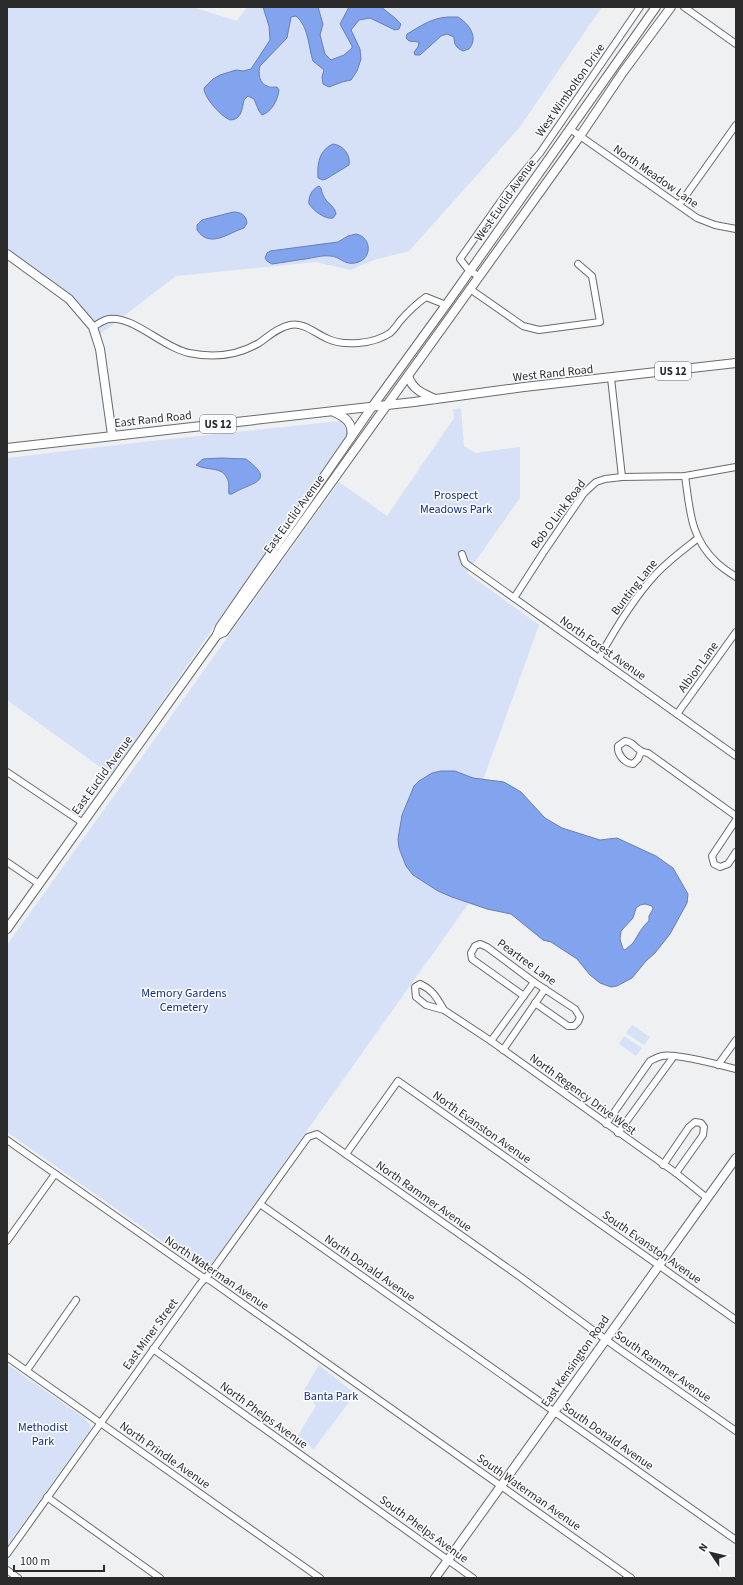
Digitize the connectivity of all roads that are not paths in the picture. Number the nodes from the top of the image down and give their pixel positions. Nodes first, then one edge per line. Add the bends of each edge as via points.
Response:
1 (640, 7) edge
2 (656, 7) edge
3 (671, 7) edge
4 (684, 7) edge
5 (736, 44) edge
6 (736, 125) edge
7 (570, 129) junction
8 (580, 136) junction
9 (679, 205) junction
10 (736, 229) edge
11 (7, 254) edge
12 (578, 264) dead end
13 (470, 270) junction
14 (479, 277) junction
15 (470, 289) junction
16 (446, 305) junction
17 (92, 327) junction
18 (736, 363) edge
19 (408, 376) junction
20 (611, 378) junction
21 (436, 399) junction
22 (387, 405) junction
23 (372, 407) junction
24 (333, 411) junction
25 (112, 436) junction
26 (350, 439) junction
27 (7, 448) edge
28 (736, 467) edge
29 (685, 476) junction
30 (622, 477) junction
31 (697, 539) junction
32 (462, 554) dead end
33 (736, 577) edge
34 (514, 598) junction
35 (736, 632) edge
36 (217, 635) junction
37 (599, 658) junction
38 (677, 714) junction
39 (640, 752) dead end
40 (736, 756) edge
41 (7, 772) edge
42 (736, 816) edge
43 (736, 820) edge
44 (83, 823) junction
45 (736, 852) edge
46 (7, 862) edge
47 (39, 884) junction
48 (7, 929) edge
49 (534, 982) junction
50 (545, 989) junction
51 (524, 996) junction
52 (535, 1003) junction
53 (444, 1010) junction
54 (736, 1040) edge
55 (491, 1041) junction
56 (503, 1050) junction
57 (674, 1056) junction
58 (718, 1065) junction
59 (736, 1069) edge
60 (606, 1124) junction
61 (618, 1133) junction
62 (317, 1134) joint
63 (7, 1140) edge
64 (346, 1154) junction
65 (736, 1158) edge
66 (663, 1165) junction
67 (676, 1173) junction
68 (55, 1174) junction
69 (554, 1192) joint
70 (707, 1198) junction
71 (260, 1204) junction
72 (7, 1241) edge
73 (659, 1265) junction
74 (519, 1276) joint
75 (205, 1278) junction
76 (76, 1300) dead end
77 (736, 1320) edge
78 (605, 1339) junction
79 (153, 1349) junction
80 (467, 1349) joint
81 (7, 1357) edge
82 (27, 1370) junction
83 (554, 1411) junction
84 (100, 1424) junction
85 (415, 1425) joint
86 (736, 1431) edge
87 (501, 1486) junction
88 (47, 1497) junction
89 (362, 1499) joint
90 (736, 1540) edge
91 (7, 1554) edge
92 (448, 1560) junction
93 (7, 1570) edge
94 (18, 1578) edge
95 (160, 1578) edge
96 (320, 1578) edge
97 (435, 1578) edge
98 (473, 1578) edge
99 (631, 1578) edge

1 - 13 street, West Wimbolton Drive via 540,154 508,191 460,259
2 - 7 main road, West Euclid Avenue
3 - 8 main road, West Euclid Avenue
4 - 5 street
6 - 9 street
7 - 8 street, North Meadow Lane
7 - 13 main road, West Euclid Avenue
8 - 9 street, North Meadow Lane
8 - 14 main road, West Euclid Avenue
9 - 10 street, North Meadow Lane via 708,223
11 - 17 main road via 69,299
12 - 15 street via 592,276 600,322 533,329 523,326
13 - 14 street, West Wimbolton Drive
13 - 16 main road, West Euclid Avenue
14 - 15 main road, West Euclid Avenue
15 - 19 main road, West Euclid Avenue
16 - 17 street via 426,297 415,304 390,333 374,340 359,343 332,341 309,328 292,324 278,328 248,349 217,356 185,352 118,319 109,319
16 - 23 main road, West Euclid Avenue
17 - 25 main road via 100,349
18 - 20 main road, West Rand Road / US 12
19 - 21 main road via 417,391
19 - 22 main road, West Euclid Avenue
20 - 21 main road, West Rand Road / US 12
20 - 30 street
21 - 22 main road, West Rand Road / US 12
22 - 23 main road, West Rand Road / US 12
22 - 36 main road, East Euclid Avenue via 224,632
23 - 24 main road, East Rand Road / US 12
23 - 26 main road, East Euclid Avenue
24 - 25 main road, East Rand Road / US 12
24 - 26 main road via 348,420 352,431
25 - 27 main road, East Rand Road / US 12
26 - 36 main road, East Euclid Avenue via 220,627
28 - 29 street, Bob O Link Road
29 - 30 street, Bob O Link Road
29 - 31 street via 691,519
30 - 34 street, Bob O Link Road via 596,482 584,493
31 - 33 street via 717,563
31 - 37 street, Bunting Lane via 655,575 613,633
32 - 34 street, North Forest Avenue via 465,563
34 - 37 street, North Forest Avenue
35 - 38 street, Albion Lane
36 - 44 main road, East Euclid Avenue
37 - 38 street, North Forest Avenue
38 - 40 street, North Forest Avenue
39 - 42 street via 648,753
41 - 44 street
43 - 45 street via 712,856 714,864 720,867 728,864
44 - 47 main road, East Euclid Avenue
46 - 47 street
47 - 48 main road, East Euclid Avenue
49 - 50 street, Peartree Lane
49 - 51 street
49 - 51 street, Peartree Lane via 487,947 480,944 475,946 471,953 472,959
50 - 52 street
50 - 52 street, Peartree Lane via 575,1009 580,1017 578,1022 574,1026 568,1026
51 - 55 street
52 - 56 street
53 - 53 street, North Regency Drive West via 426,1005 416,997 415,987 420,984 428,988 435,994
53 - 55 street, North Regency Drive West
54 - 58 street
55 - 56 street, North Regency Drive West
56 - 60 street, North Regency Drive West
57 - 58 street
57 - 60 street via 662,1056 650,1061
57 - 61 street
58 - 59 street
60 - 61 street, North Regency Drive West
61 - 66 street, North Regency Drive West
62 - 64 street, North Rammer Avenue
62 - 71 street, East Miner Street via 308,1137
63 - 68 street, North Waterman Avenue
64 - 69 street, North Evanston Avenue via 398,1081
64 - 74 street, North Rammer Avenue
65 - 70 main road, East Kensington Road
66 - 67 street, North Regency Drive West
66 - 67 street via 689,1127 695,1122 701,1124 704,1127 702,1136
67 - 70 street, North Regency Drive West
68 - 72 street
68 - 75 street, North Waterman Avenue
69 - 73 street, South Evanston Avenue
70 - 73 main road, East Kensington Road
71 - 75 street, East Miner Street
71 - 80 street, North Donald Avenue
73 - 77 street, South Evanston Avenue
73 - 78 main road, East Kensington Road
74 - 78 street, South Rammer Avenue
75 - 79 street, East Miner Street
75 - 85 street, North Waterman Avenue
76 - 82 street
78 - 83 main road, East Kensington Road
78 - 86 street, South Rammer Avenue
79 - 84 street, East Miner Street
79 - 89 street, North Phelps Avenue
80 - 83 street, South Donald Avenue
81 - 82 street, North Prindle Avenue
82 - 84 street, North Prindle Avenue
83 - 87 main road, East Kensington Road
83 - 90 street, South Donald Avenue
84 - 88 street, East Miner Street
84 - 96 street, North Prindle Avenue
85 - 87 street, South Waterman Avenue
87 - 92 main road, East Kensington Road
87 - 99 street, South Waterman Avenue
88 - 91 street, East Miner Street
88 - 95 street
89 - 92 street, South Phelps Avenue
92 - 97 main road, East Kensington Road
92 - 98 street, South Phelps Avenue
93 - 94 street

